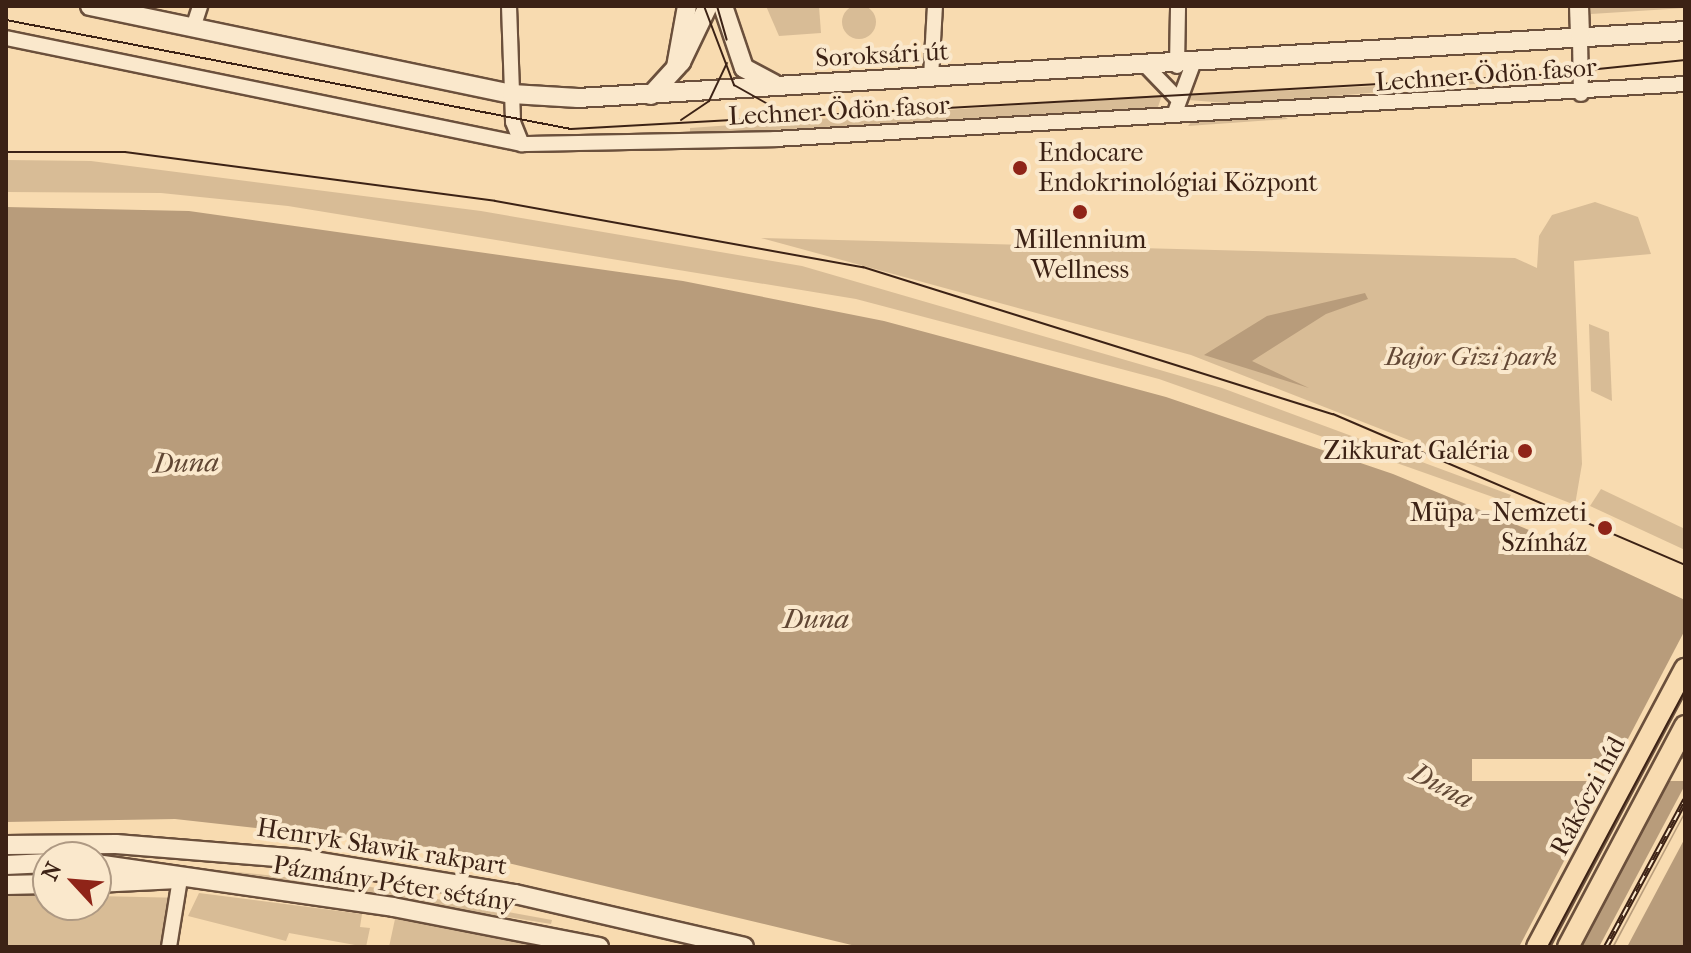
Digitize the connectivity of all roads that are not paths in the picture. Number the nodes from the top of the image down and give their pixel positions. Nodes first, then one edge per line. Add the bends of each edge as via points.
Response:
1 (90, 6) edge
2 (200, 6) edge
3 (509, 6) edge
4 (687, 6) edge
5 (708, 6) edge
6 (723, 6) edge
7 (935, 6) edge
8 (1178, 6) edge
9 (1579, 6) edge
10 (193, 28) junction
11 (1685, 31) edge
12 (6, 38) edge
13 (1580, 38) junction
14 (1185, 65) junction
15 (1147, 67) junction
16 (676, 70) junction
17 (931, 77) junction
18 (1685, 84) edge
19 (789, 87) junction
20 (681, 93) junction
21 (512, 94) junction
22 (1581, 94) junction
23 (651, 95) junction
24 (1176, 97) junction
25 (1174, 115) junction
26 (522, 144) junction
27 (1685, 669) edge
28 (1685, 726) edge
29 (6, 845) edge
30 (32, 864) edge
31 (6, 865) edge
32 (112, 865) edge
33 (180, 879) junction
34 (112, 882) edge
35 (32, 884) edge
36 (6, 885) edge
37 (169, 947) edge
38 (599, 947) edge
39 (744, 947) edge
40 (1537, 947) edge
41 (1568, 947) edge

1 - 10 main road, Soroksári út
2 - 10 street
3 - 21 street
4 - 16 main road
5 - 16 main road
6 - 19 main road via 748,73
7 - 17 street
8 - 14 street
9 - 13 main road
10 - 21 main road, Soroksári út
11 - 13 main road, Soroksári út
12 - 26 street, Lechner Ödön fasor
13 - 14 main road, Soroksári út
13 - 22 street
14 - 15 main road, Soroksári út
14 - 24 street
15 - 17 main road, Soroksári út
15 - 24 street
16 - 20 main road
16 - 23 main road
17 - 19 main road, Soroksári út
18 - 22 street, Lechner Ödön fasor
19 - 20 main road, Soroksári út
20 - 23 main road, Soroksári út
21 - 23 main road, Soroksári út
21 - 26 street
22 - 25 street, Lechner Ödön fasor
24 - 25 street
25 - 26 street, Lechner Ödön fasor via 759,140
27 - 40 main road, Rákóczi híd
28 - 41 main road, Rákóczi híd
29 - 39 main road, Henryk Sławik rakpart via 116,844 301,859 515,894
30 - 31 main road
32 - 33 main road, Pázmány Péter sétány via 153,868
33 - 34 main road, Pázmány Péter sétány
33 - 37 street
33 - 38 main road, Pázmány Péter sétány via 393,907
35 - 36 main road

